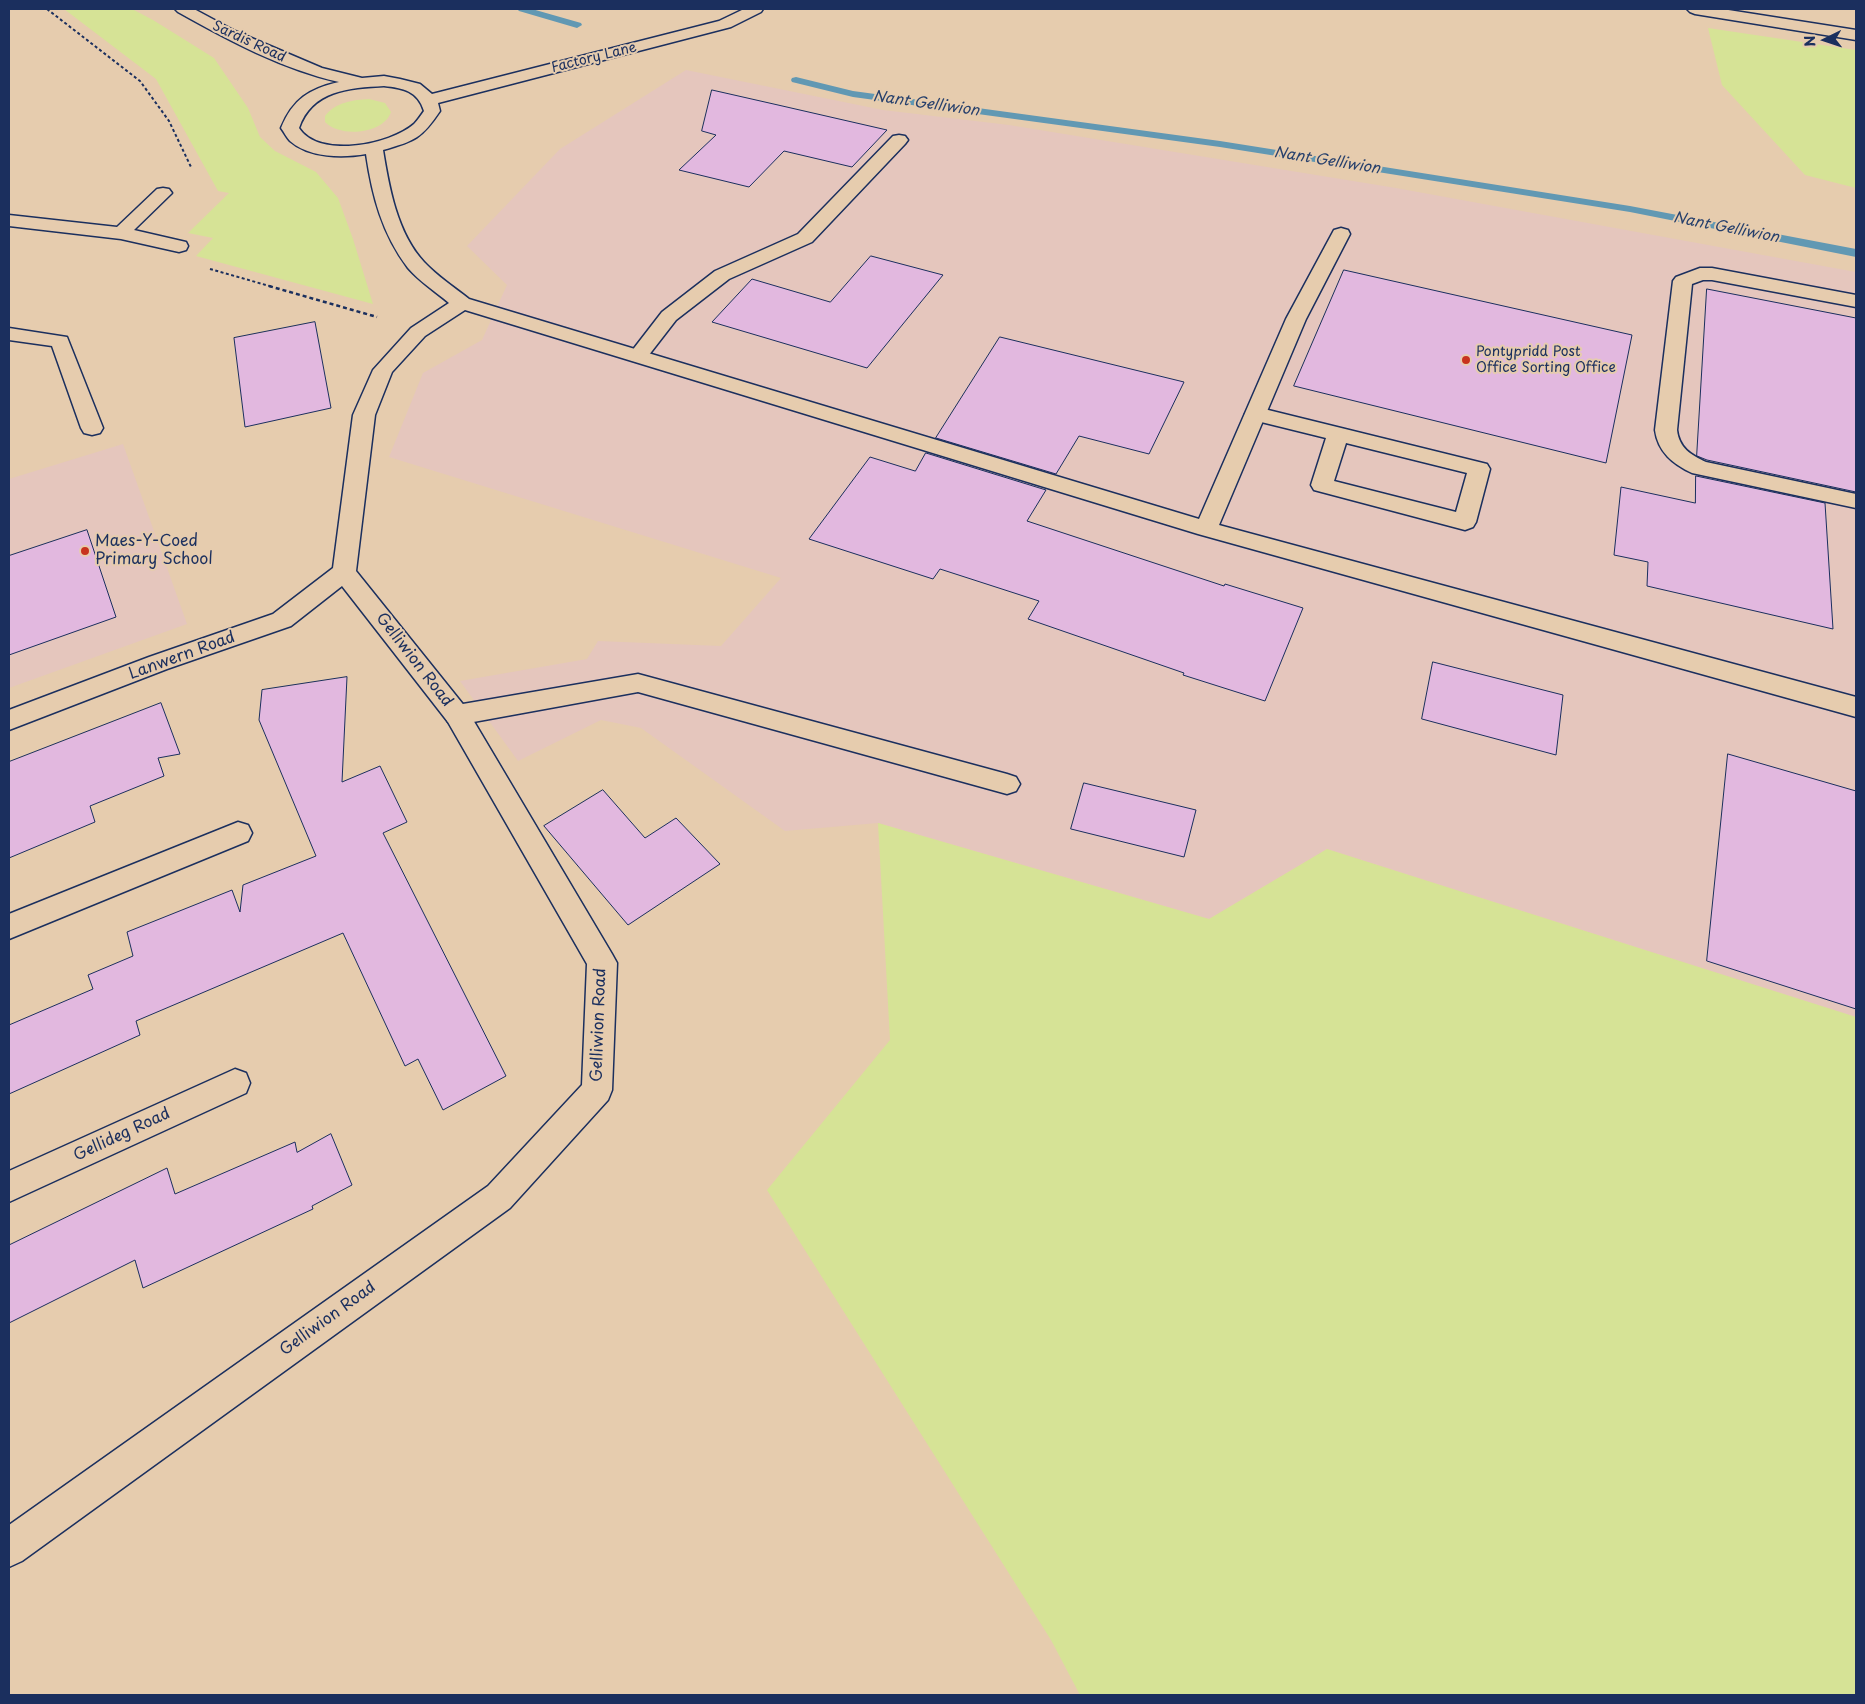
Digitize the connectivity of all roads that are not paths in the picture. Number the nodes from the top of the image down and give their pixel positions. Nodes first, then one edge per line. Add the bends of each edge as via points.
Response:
1 (183, 9) edge
2 (756, 9) edge
3 (1695, 9) edge
4 (1856, 35) edge
5 (317, 72) junction
6 (361, 82) junction
7 (430, 100) junction
8 (304, 102) junction
9 (898, 140) dead end
10 (374, 148) junction
11 (163, 193) dead end
12 (9, 221) edge
13 (121, 233) junction
14 (1341, 234) dead end
15 (179, 246) dead end
16 (1856, 301) edge
17 (462, 302) junction
18 (9, 334) edge
19 (638, 356) junction
20 (1256, 414) junction
21 (92, 428) dead end
22 (1338, 434) junction
23 (1856, 501) edge
24 (1206, 529) junction
25 (344, 572) junction
26 (1856, 707) edge
27 (457, 715) junction
28 (9, 720) edge
29 (1007, 784) dead end
30 (238, 833) dead end
31 (9, 927) edge
32 (235, 1083) dead end
33 (9, 1187) edge
34 (9, 1548) edge

1 - 5 street, Sardis Road via 229,34
2 - 7 street, Factory Lane via 725,24
3 - 4 street
5 - 6 street, Sardis Road
5 - 8 street
6 - 7 street via 404,84 420,90
6 - 8 street via 322,92
7 - 10 street via 432,111 421,127 404,138
8 - 10 street via 292,115 290,128 297,138 311,146 332,150
9 - 19 street via 804,238 722,275 669,316
10 - 17 street via 381,193 395,232 416,266
11 - 13 street
12 - 13 street
13 - 15 street
14 - 20 street via 1296,318
16 - 23 street via 1712,274 1700,274 1683,281 1666,430 1671,448 1700,468
17 - 19 street
17 - 25 street via 418,332 383,370 364,415
18 - 21 street via 60,341
19 - 24 street
20 - 22 street
20 - 24 street
22 - 22 street via 1479,469 1465,522 1322,485
24 - 26 street
25 - 27 street, Gelliwion Road
25 - 28 street, Lanwern Road via 282,620
27 - 29 street via 638,683
27 - 34 street, Gelliwion Road via 602,963 597,1090 500,1196
30 - 31 street
32 - 33 street, Gellideg Road

